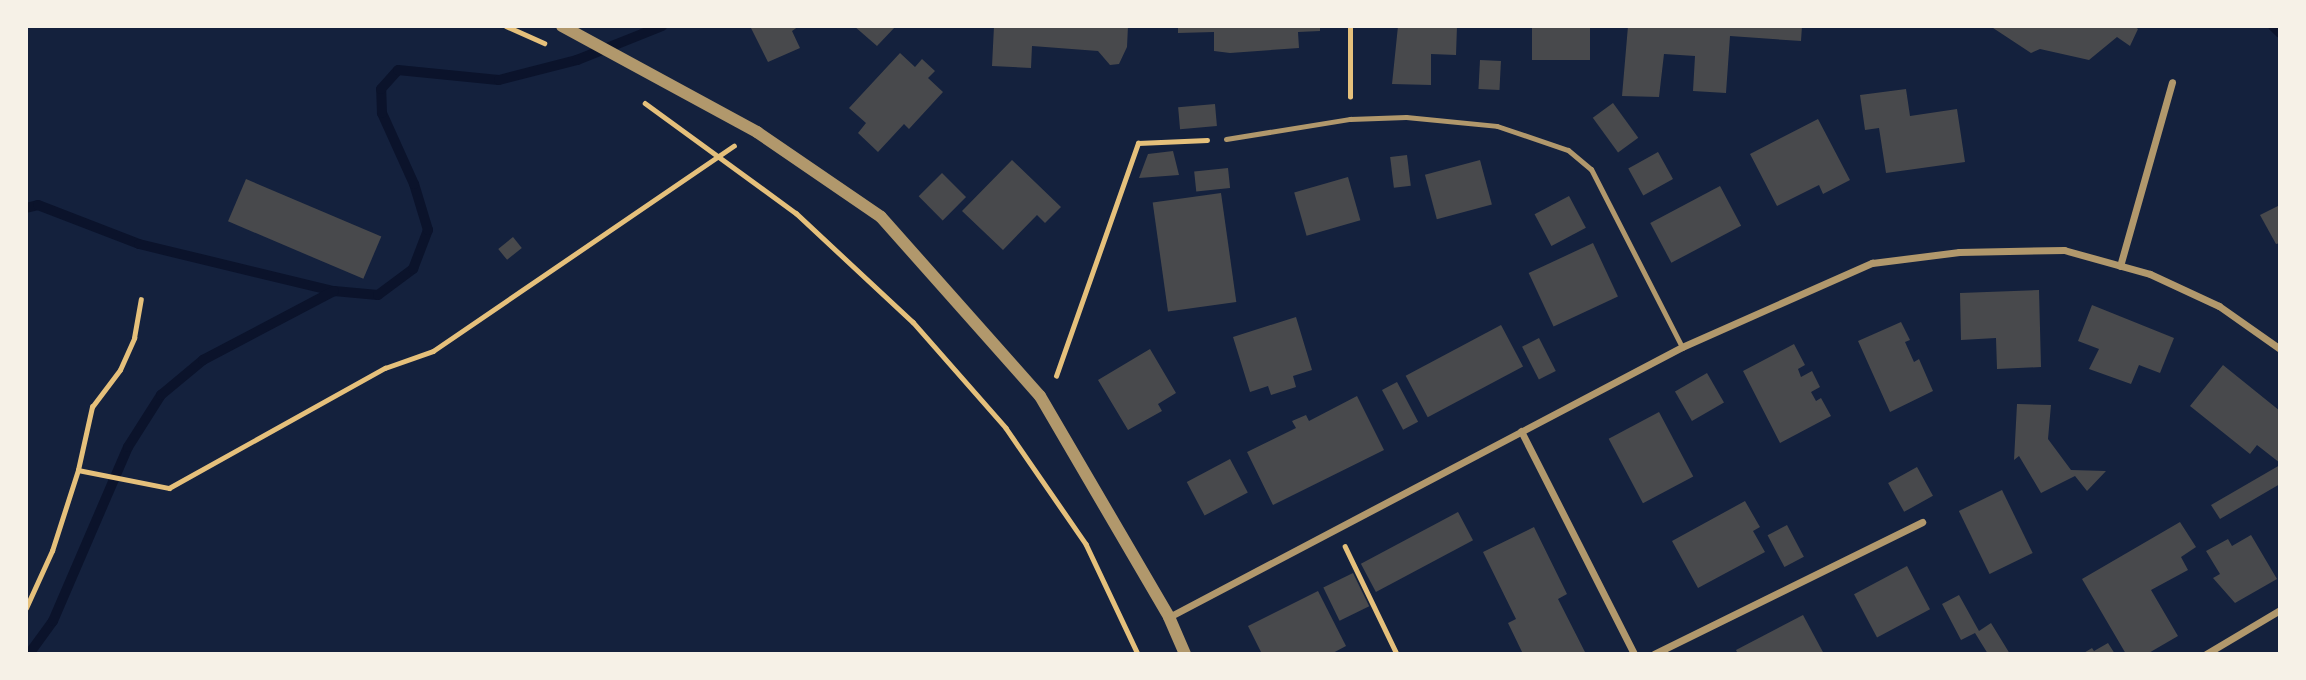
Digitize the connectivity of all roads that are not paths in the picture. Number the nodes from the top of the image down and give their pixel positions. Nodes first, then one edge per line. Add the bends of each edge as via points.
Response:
1 (565, 28) edge
2 (2172, 82) dead end
3 (1226, 139) road end
4 (2120, 266) junction
5 (1682, 347) junction
6 (2280, 349) edge
7 (1521, 431) junction
8 (1922, 522) dead end
9 (2280, 610) edge
10 (1169, 617) junction
11 (1185, 654) edge
12 (1634, 654) edge
13 (1654, 654) edge
14 (2206, 654) edge

1 - 10 street via 758,132 881,217 1040,396
2 - 4 street
3 - 5 lane via 1350,119 1406,117 1497,126 1568,150 1591,169
4 - 5 street via 2064,250 1959,252 1872,263
4 - 6 street via 2150,274 2219,306
5 - 7 street
7 - 10 street
7 - 12 street
8 - 13 street
9 - 14 street
10 - 11 street

